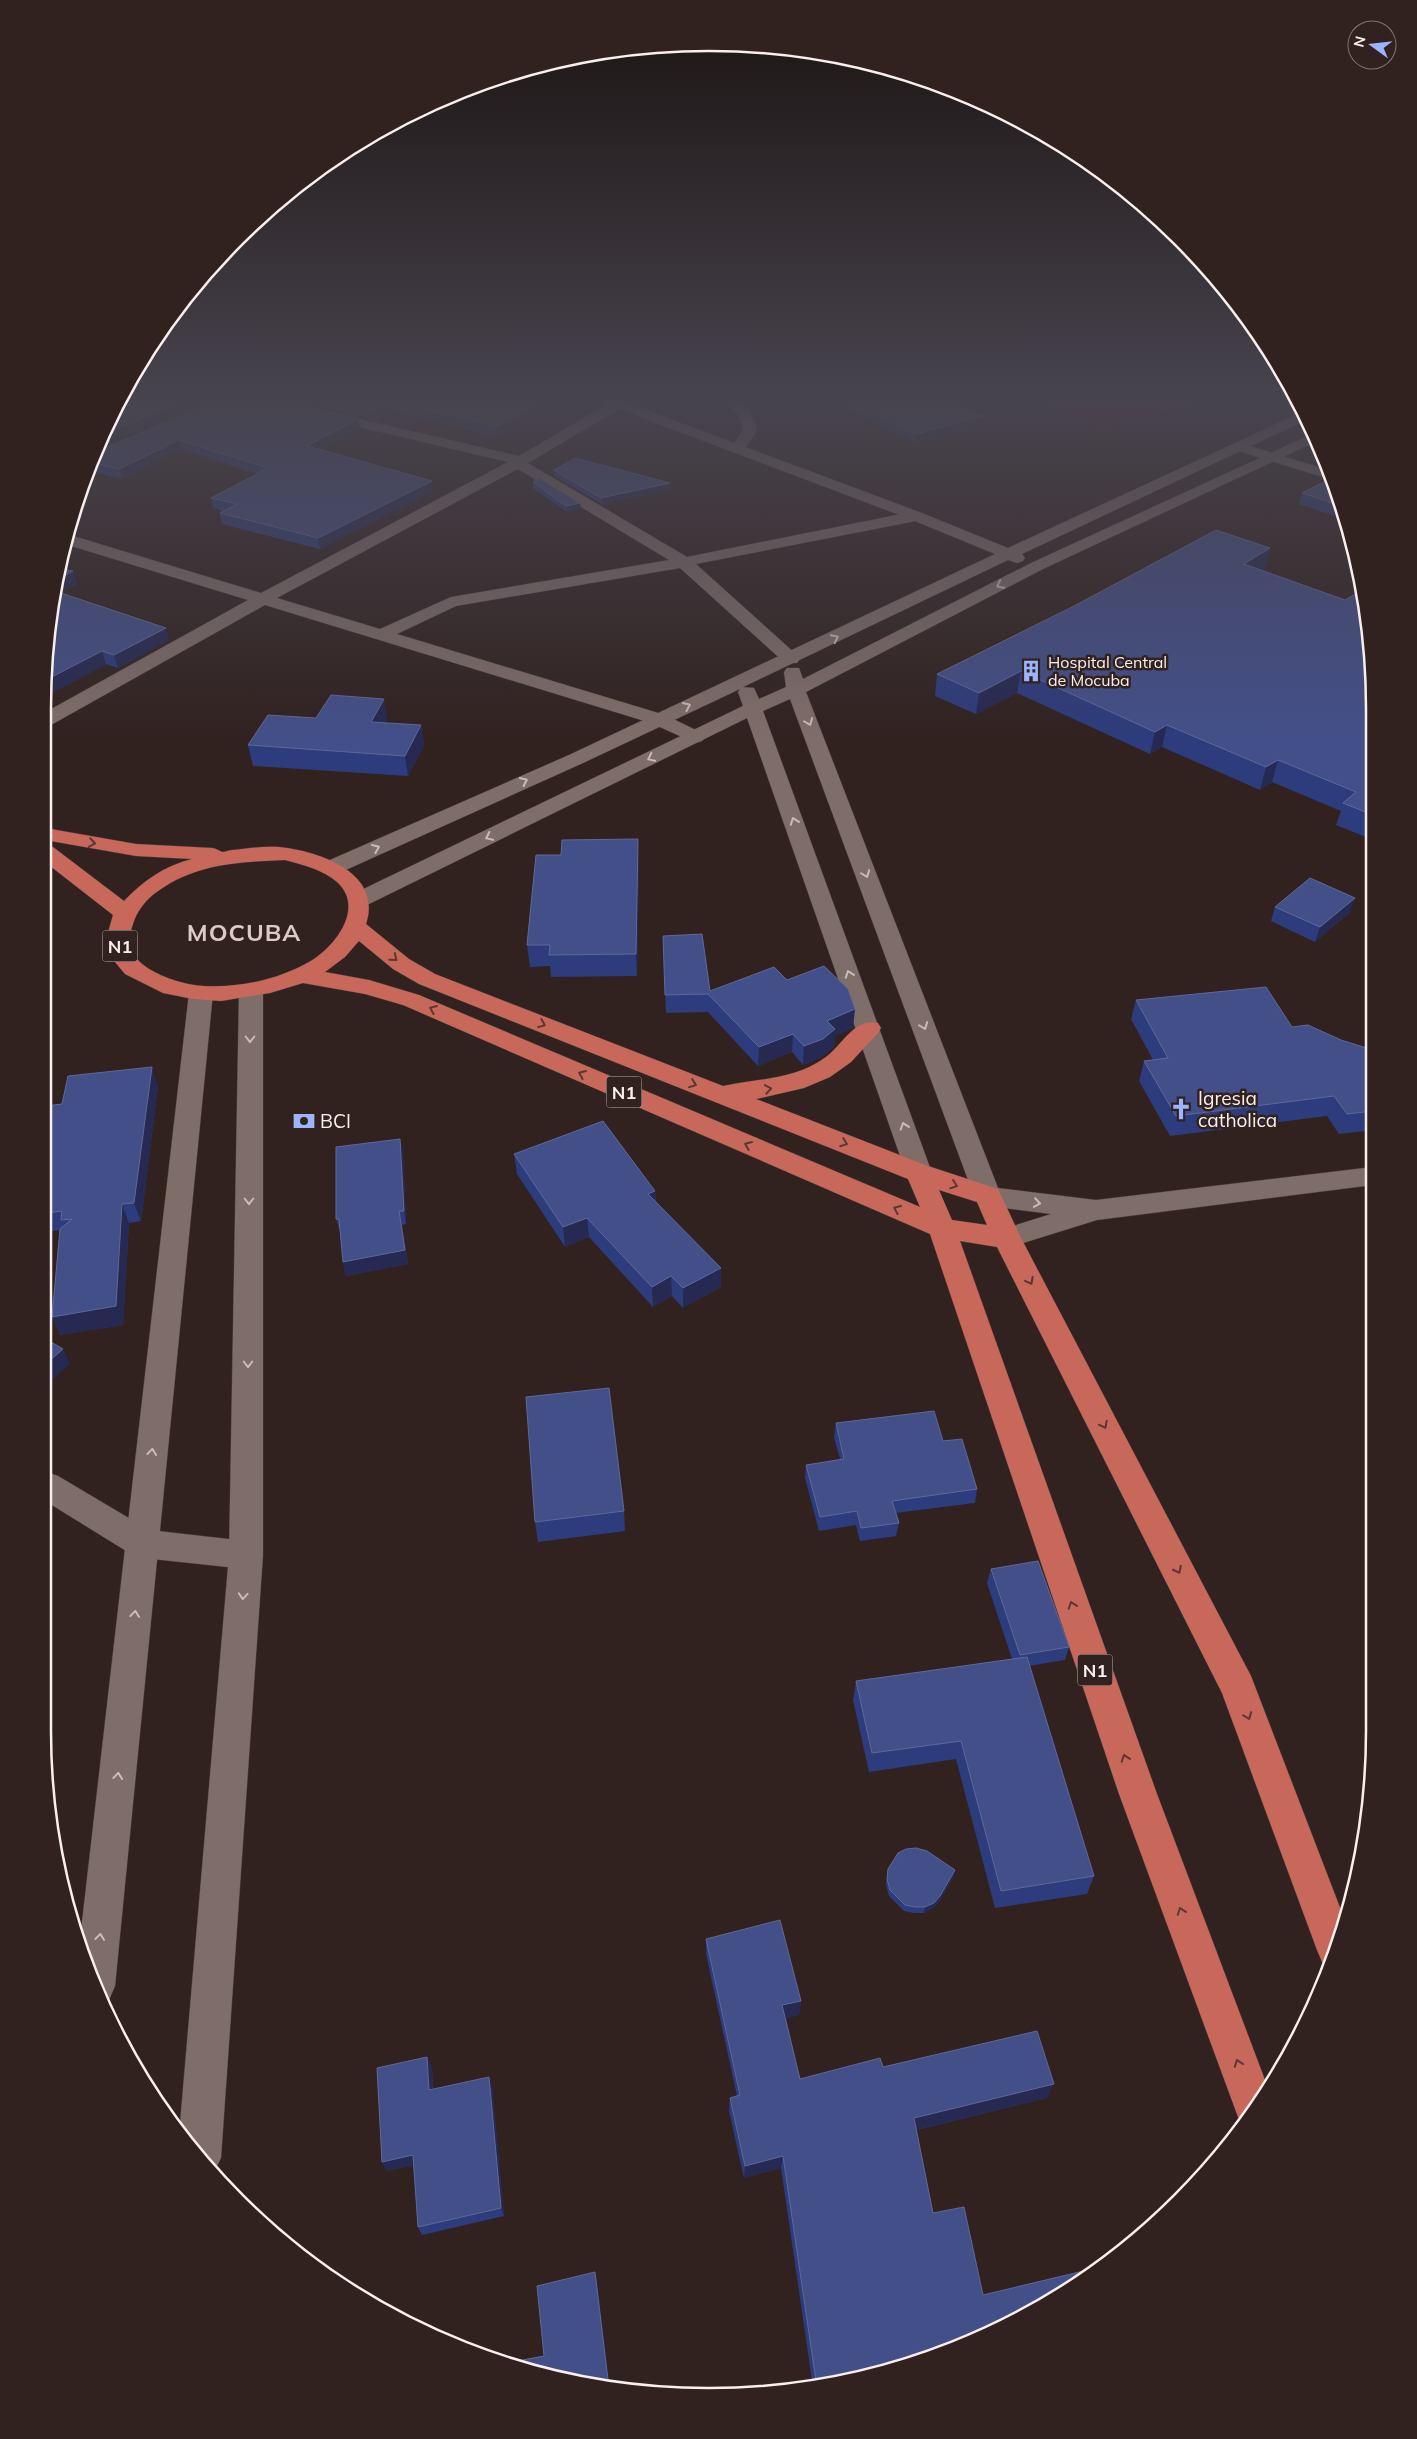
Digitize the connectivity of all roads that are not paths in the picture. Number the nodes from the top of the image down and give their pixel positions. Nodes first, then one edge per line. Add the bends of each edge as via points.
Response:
1 (427, 512) edge
2 (602, 512) edge
3 (905, 512) edge
4 (1098, 512) edge
5 (1154, 512) edge
6 (916, 516) junction
7 (73, 541) edge
8 (1007, 555) junction
9 (684, 562) junction
10 (1037, 566) junction
11 (262, 600) junction
12 (381, 635) junction
13 (791, 658) junction
14 (742, 681) junction
15 (796, 690) junction
16 (754, 708) junction
17 (51, 717) edge
18 (658, 719) junction
19 (695, 737) junction
20 (51, 835) edge
21 (231, 856) junction
22 (51, 857) edge
23 (331, 868) junction
24 (360, 900) junction
25 (125, 913) junction
26 (356, 927) junction
27 (301, 975) junction
28 (250, 990) junction
29 (201, 993) junction
30 (869, 1028) junction
31 (719, 1094) junction
32 (920, 1173) junction
33 (1366, 1177) edge
34 (988, 1196) junction
35 (1096, 1210) junction
36 (942, 1228) junction
37 (1007, 1238) junction
38 (51, 1487) edge
39 (143, 1544) junction
40 (246, 1555) junction
41 (1332, 1938) edge
42 (97, 1970) edge
43 (1252, 2100) edge
44 (200, 2147) edge

1 - 11 street
2 - 9 street
3 - 6 street
4 - 8 street
5 - 10 street
6 - 8 street
6 - 9 street
7 - 11 street
8 - 10 street
13 -> 8 street
9 - 12 street via 451,602
9 - 13 street
10 -> 15 street
11 - 12 street
11 - 17 street
12 - 18 street
13 - 14 street
13 - 15 street
14 - 16 street
18 -> 14 street
15 - 16 street
15 -> 34 street
16 - 19 street
30 -> 16 street
18 - 19 street
23 -> 18 street
19 -> 24 street
20 -> 21 highway, N1 via 136,850
21 - 23 highway, N1 via 286,854
21 - 25 highway, N1 via 187,867 150,887
22 - 25 highway, N1
23 - 24 highway, N1 via 350,882
24 - 26 highway, N1
25 - 29 highway, N1 via 117,940 129,966 158,984
26 - 27 highway, N1 via 338,950
26 -> 31 highway, N1 via 401,964 426,979
27 - 28 highway, N1
36 -> 27 highway, N1 via 411,1000 369,987
28 - 29 highway, N1
28 -> 40 street
39 -> 29 street
31 -> 30 highway via 772,1088 808,1079 835,1063
32 -> 30 street
31 -> 32 highway, N1
32 -> 34 highway, N1
32 - 36 highway, N1
33 - 35 street
34 -> 35 street
34 - 37 highway
35 - 37 street
36 - 37 highway, N1
43 -> 36 highway, N1 via 1138,1794
37 -> 41 highway via 1238,1688
38 - 39 street
39 - 40 street
42 -> 39 street
40 -> 44 street

